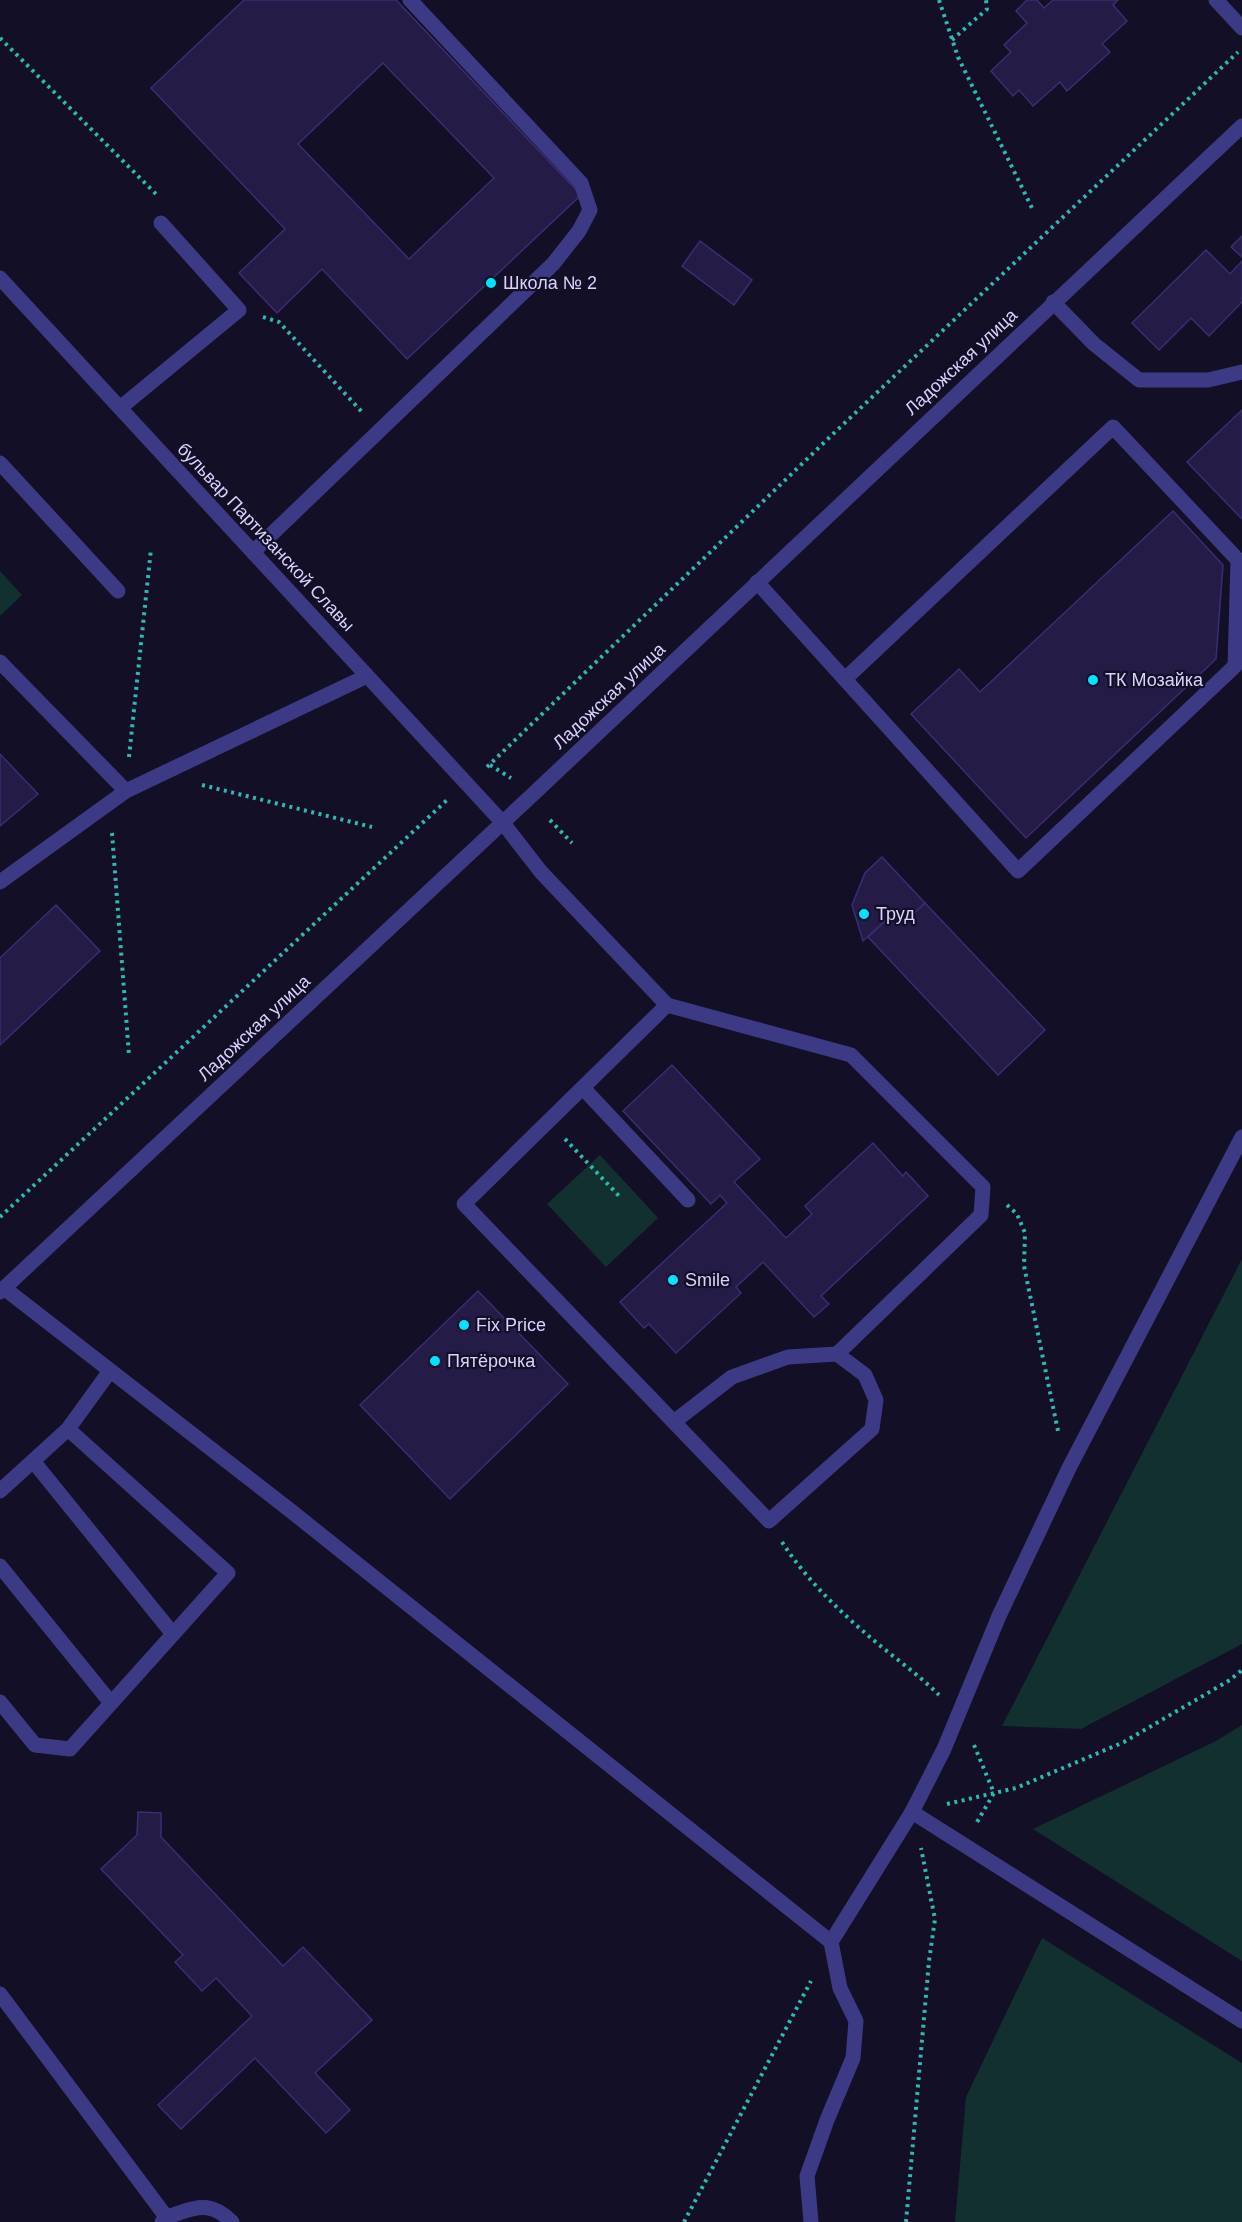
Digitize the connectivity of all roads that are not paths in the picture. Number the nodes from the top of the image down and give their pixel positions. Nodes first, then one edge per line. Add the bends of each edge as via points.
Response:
1 (410, 0) edge
2 (1216, 0) edge
3 (1242, 28) edge
4 (1242, 126) edge
5 (161, 223) road end
6 (0, 278) edge
7 (1053, 302) junction
8 (1242, 372) edge
9 (120, 408) junction
10 (0, 463) edge
11 (253, 552) junction
12 (757, 582) junction
13 (118, 591) dead end
14 (0, 662) edge
15 (368, 676) junction
16 (845, 679) junction
17 (126, 791) junction
18 (503, 823) junction
19 (0, 882) edge
20 (667, 1005) junction
21 (583, 1088) junction
22 (1242, 1137) edge
23 (688, 1200) dead end
24 (2, 1290) edge
25 (837, 1354) junction
26 (110, 1371) junction
27 (675, 1421) junction
28 (68, 1430) junction
29 (33, 1461) junction
30 (0, 1491) edge
31 (0, 1566) edge
32 (173, 1634) junction
33 (0, 1702) edge
34 (111, 1703) junction
35 (912, 1812) junction
36 (831, 1942) junction
37 (0, 1994) edge
38 (1242, 2021) edge
39 (164, 2220) edge
40 (232, 2222) edge
41 (811, 2222) edge

1 - 11 street via 581,183 590,210 553,264
2 - 3 street
4 - 7 street, Ладожская улица
5 - 9 street via 238,310
6 - 9 street, бульвар Партизанской Славы
7 - 8 street via 1094,344 1139,380 1208,380
7 - 12 street, Ладожская улица
9 - 11 street, бульвар Партизанской Славы
10 - 13 street
11 - 15 street, бульвар Партизанской Славы
12 - 16 street
12 - 18 street, Ладожская улица
14 - 17 street
15 - 17 street
15 - 18 street, бульвар Партизанской Славы
16 - 16 street via 1113,427 1238,560 1235,666 1018,871
17 - 19 street
18 - 20 street, бульвар Партизанской Славы via 541,872
18 - 24 street, Ладожская улица
20 - 21 street
20 - 25 street via 851,1055 983,1187 981,1215
21 - 23 street
21 - 27 street via 464,1204
22 - 35 street via 1069,1468
24 - 26 street
25 - 27 street via 788,1357 732,1377
25 - 27 street via 865,1375 876,1400 872,1429 769,1521
26 - 28 street
26 - 36 street
28 - 29 street
28 - 32 street via 228,1573
29 - 30 street
29 - 32 street
31 - 34 street
32 - 34 street
33 - 34 street via 35,1745 70,1749
35 - 36 street
35 - 38 street
36 - 41 street via 840,1988 856,2021 853,2058 807,2176
37 - 39 street
39 - 40 street via 200,2206 223,2212

